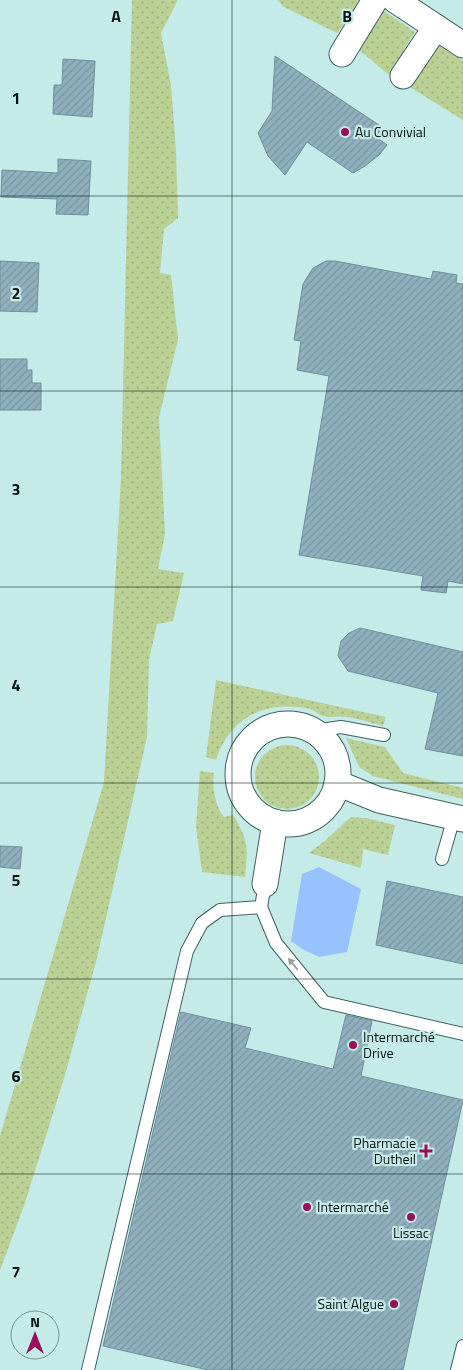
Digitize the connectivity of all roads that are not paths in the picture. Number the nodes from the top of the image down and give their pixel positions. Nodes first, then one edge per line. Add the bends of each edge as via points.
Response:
1 (375, 0) edge
2 (395, 0) edge
3 (436, 27) junction
4 (463, 45) edge
5 (342, 54) dead end
6 (403, 76) dead end
7 (315, 732) junction
8 (384, 735) dead end
9 (337, 783) junction
10 (458, 818) edge
11 (275, 822) junction
12 (442, 859) dead end
13 (263, 895) junction
14 (463, 1034) edge
15 (463, 1346) edge
16 (88, 1370) edge
17 (457, 1370) edge

1 - 5 street
2 - 3 street
3 - 4 street
3 - 6 street
7 - 8 lane via 341,727
7 - 9 street via 334,754 338,768
7 - 11 street via 299,725 283,724 253,738 243,751 238,767 243,795 251,808
9 - 10 street via 378,800
9 - 11 street via 327,805 308,820 292,824
10 - 12 lane
11 - 13 street
14 -> 13 lane via 324,1002 276,943
13 - 16 lane via 220,910 202,923 187,951
15 - 17 lane

